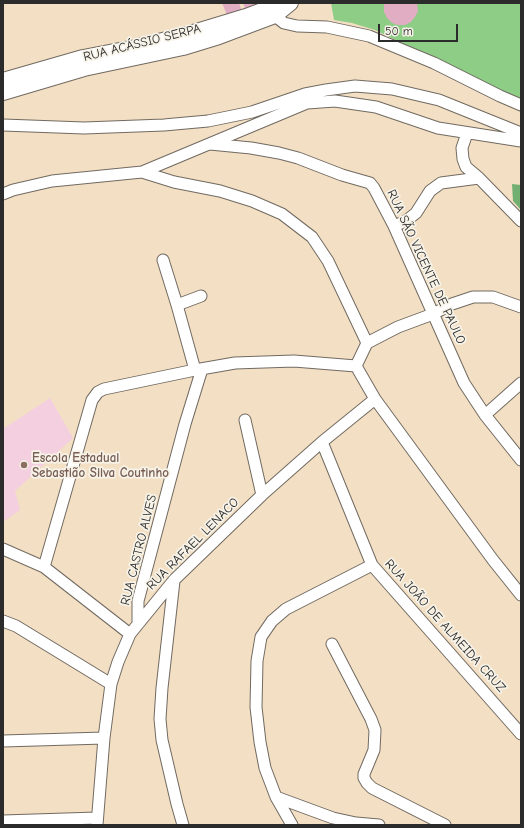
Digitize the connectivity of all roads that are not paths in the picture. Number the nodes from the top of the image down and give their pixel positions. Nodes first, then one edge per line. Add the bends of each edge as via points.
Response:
1 (292, 3) edge
2 (273, 12) junction
3 (83, 63) junction
4 (3, 80) edge
5 (3, 93) edge
6 (306, 99) junction
7 (521, 105) edge
8 (3, 125) edge
9 (467, 133) junction
10 (521, 133) edge
11 (521, 141) edge
12 (210, 144) junction
13 (142, 172) junction
14 (479, 178) junction
15 (3, 194) edge
16 (521, 221) edge
17 (394, 226) junction
18 (163, 260) dead end
19 (201, 296) dead end
20 (177, 305) junction
21 (521, 307) edge
22 (434, 314) junction
23 (366, 343) junction
24 (356, 366) junction
25 (198, 369) junction
26 (521, 383) edge
27 (375, 400) junction
28 (485, 415) junction
29 (245, 420) dead end
30 (322, 442) junction
31 (521, 460) edge
32 (262, 495) junction
33 (3, 549) edge
34 (372, 565) junction
35 (44, 567) junction
36 (174, 580) junction
37 (521, 595) edge
38 (3, 621) edge
39 (138, 623) junction
40 (130, 634) junction
41 (332, 644) dead end
42 (110, 684) junction
43 (521, 734) edge
44 (104, 738) junction
45 (3, 741) edge
46 (276, 797) junction
47 (3, 821) edge
48 (97, 822) edge
49 (183, 825) edge
50 (292, 825) edge
51 (379, 825) edge
52 (445, 825) edge

1 - 2 street, RUA ACÁSSIO SERPA
2 - 3 street, RUA ACÁSSIO SERPA via 246,16
2 - 7 street via 284,23 369,36 434,63
3 - 4 street, RUA ACÁSSIO SERPA
3 - 5 street, RUA ACÁSSIO SERPA
6 - 8 street via 208,121 164,125 84,128
6 - 9 street via 376,108 438,128
6 - 10 street via 326,90 355,86 392,89 439,100
6 - 12 street
9 - 11 street
9 - 14 street via 462,148 462,159 466,167
12 - 13 street
12 - 17 street, RUA SÃO VICENTE DE PAULO via 279,153 367,181 374,188
13 - 15 street via 52,181
13 - 23 street via 174,182 220,191 282,214 312,237 328,261
14 - 16 street
14 - 17 street via 441,183 430,191 416,213
17 - 22 street, RUA SÃO VICENTE DE PAULO
18 - 20 street
19 - 20 street
20 - 25 street
21 - 22 street via 493,297 473,297
22 - 23 street via 398,327
22 - 28 street, RUA SÃO VICENTE DE PAULO via 464,383
23 - 24 street
24 - 25 street via 294,361 235,363
24 - 27 street
25 - 35 street via 98,392 92,400
25 - 39 street, RUA CASTRO ALVES via 138,601
26 - 28 street
27 - 30 street, RUA RAFAEL LENACO
27 - 37 street
28 - 31 street, RUA SÃO VICENTE DE PAULO
29 - 32 street
30 - 32 street, RUA RAFAEL LENACO
30 - 34 street, RUA JOÃO DE ALMEIDA CRUZ
32 - 36 street, RUA RAFAEL LENACO
33 - 35 street, RUA CASTRO ALVES
34 - 43 street, RUA JOÃO DE ALMEIDA CRUZ
34 - 46 street via 286,609 272,621 261,637 256,668 256,707 265,768
35 - 40 street, RUA CASTRO ALVES
36 - 39 street, RUA RAFAEL LENACO
36 - 49 street via 160,719 162,740
38 - 42 street via 16,626
39 - 40 street, RUA RAFAEL LENACO
40 - 42 street, RUA RAFAEL LENACO
41 - 52 street via 375,730 374,750 364,774 367,783 372,788
42 - 44 street, RUA RAFAEL LENACO
44 - 45 street
44 - 48 street, RUA RAFAEL LENACO
46 - 50 street
46 - 51 street via 333,818
47 - 48 street

